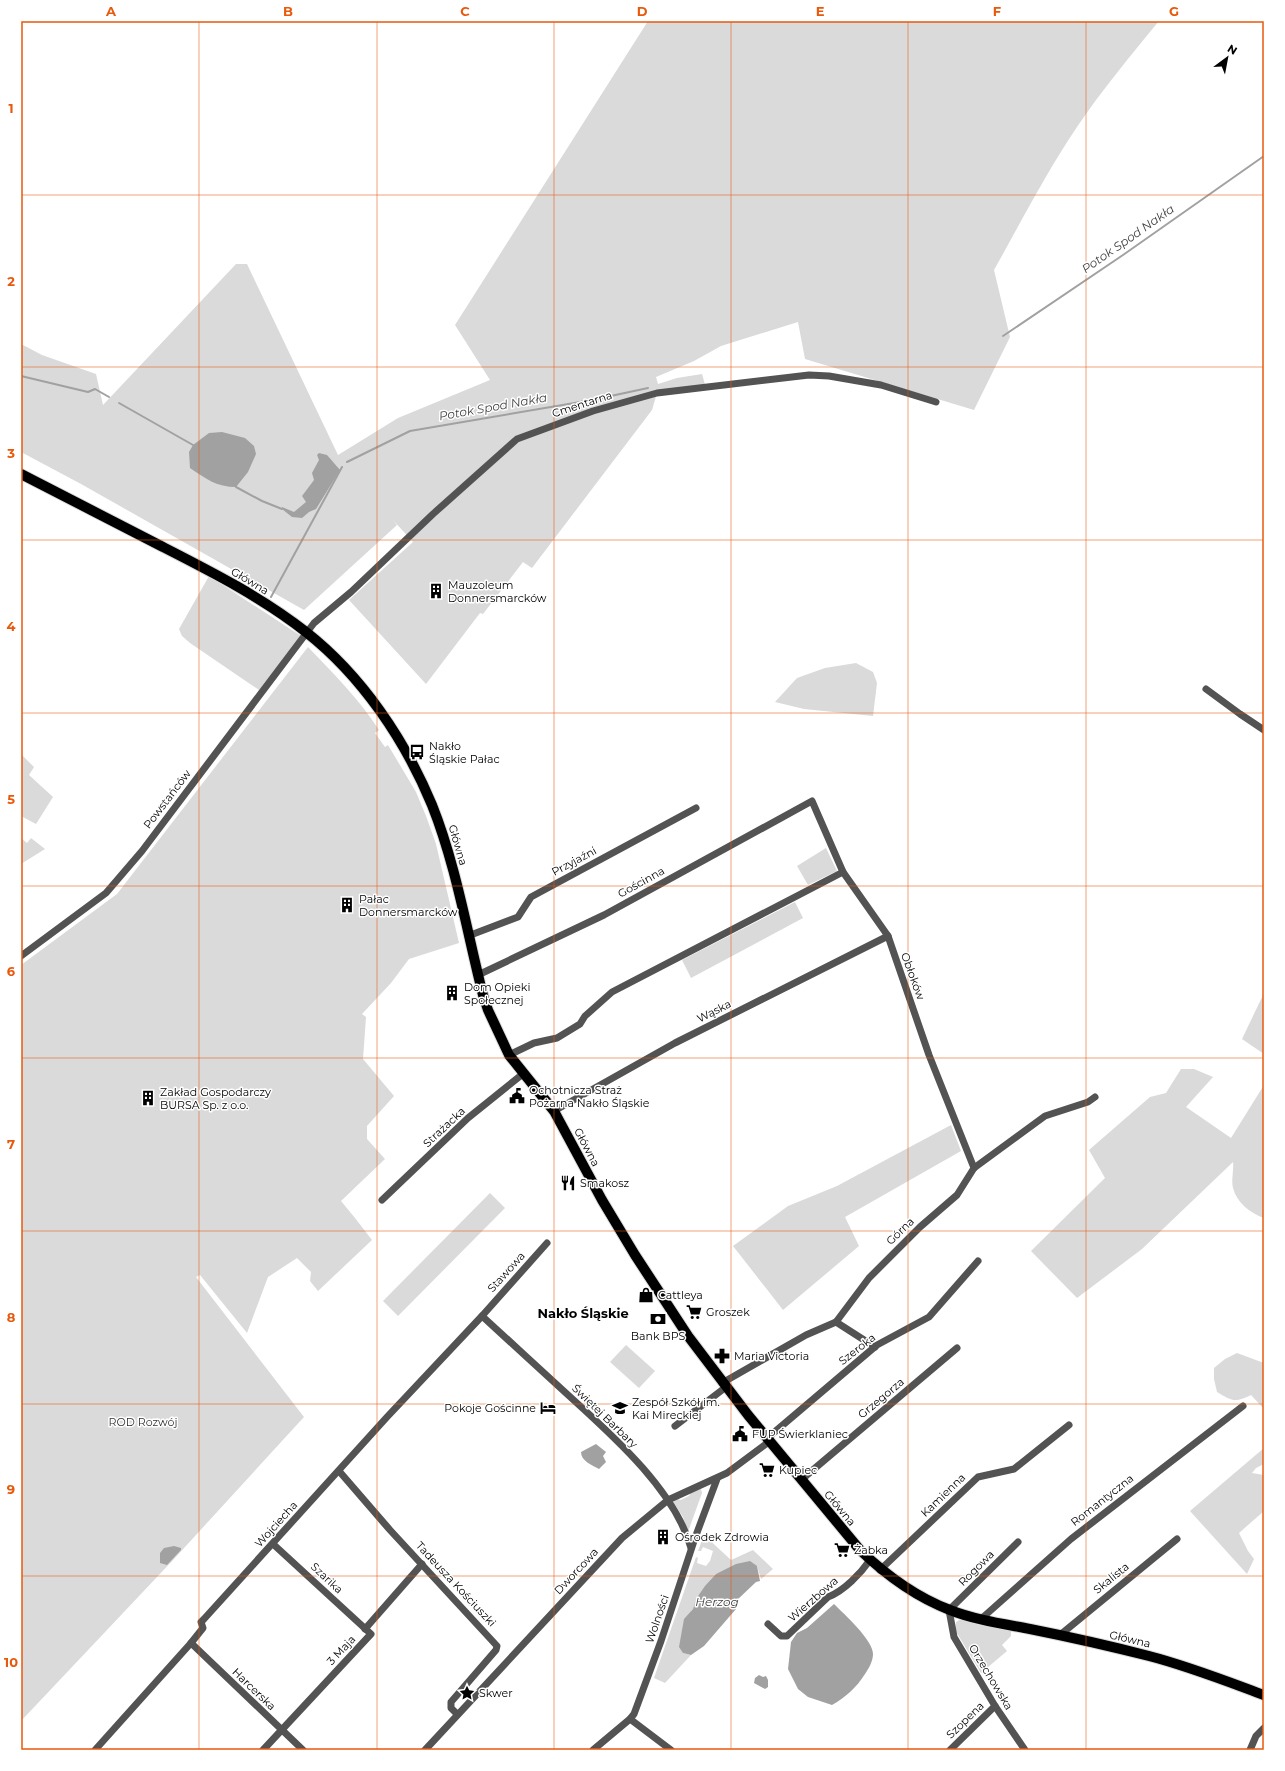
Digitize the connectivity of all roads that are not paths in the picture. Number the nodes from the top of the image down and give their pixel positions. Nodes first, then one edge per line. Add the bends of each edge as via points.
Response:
1 (936, 402) dead end
2 (21, 474) edge
3 (307, 633) junction
4 (1206, 688) dead end
5 (1264, 730) edge
6 (812, 801) joint
7 (696, 808) dead end
8 (843, 872) junction
9 (468, 936) junction
10 (888, 936) junction
11 (21, 956) edge
12 (478, 975) junction
13 (509, 1055) junction
14 (524, 1073) junction
15 (1095, 1097) dead end
16 (554, 1111) junction
17 (974, 1168) junction
18 (382, 1200) dead end
19 (547, 1243) dead end
20 (978, 1261) dead end
21 (482, 1316) junction
22 (836, 1322) junction
23 (875, 1347) junction
24 (957, 1348) dead end
25 (724, 1385) junction
26 (1243, 1406) dead end
27 (1069, 1425) dead end
28 (675, 1426) dead end
29 (767, 1439) junction
30 (339, 1471) junction
31 (717, 1479) junction
32 (800, 1480) junction
33 (668, 1500) junction
34 (1177, 1539) dead end
35 (1018, 1542) dead end
36 (273, 1544) junction
37 (691, 1548) junction
38 (870, 1560) junction
39 (422, 1564) junction
40 (880, 1570) junction
41 (949, 1610) junction
42 (981, 1619) junction
43 (768, 1624) dead end
44 (365, 1629) junction
45 (1060, 1635) junction
46 (191, 1643) junction
47 (1264, 1695) edge
48 (995, 1706) junction
49 (457, 1714) junction
50 (630, 1719) junction
51 (1264, 1728) edge
52 (281, 1730) junction
53 (94, 1750) edge
54 (263, 1750) edge
55 (303, 1750) edge
56 (425, 1750) edge
57 (593, 1750) edge
58 (671, 1750) edge
59 (950, 1750) edge
60 (1024, 1750) edge
61 (1250, 1750) edge

1 - 3 street, Cmentarna via 881,385 810,375 657,393 593,411 543,429 517,439 314,623
2 - 3 main road, Główna via 215,574 254,596
3 - 9 main road, Główna via 366,693 391,727 416,770 442,831
3 - 11 street, Powstańców via 112,888
4 - 5 street
6 - 8 street, Obłoków
6 - 12 street, Gościnna via 604,915
7 - 9 street, Przyjaźni via 531,897 518,917
8 - 10 street, Obłoków
8 - 13 street via 612,992 585,1016 580,1024 557,1038 534,1043
9 - 12 main road, Główna
10 - 16 street, Wąska via 675,1043
10 - 17 street, Obłoków via 929,1055
12 - 13 main road, Główna via 488,1010
13 - 14 main road, Główna
14 - 16 main road, Główna
14 - 18 street, Strażacka via 468,1118
15 - 17 street, Górna via 1088,1102 1045,1116
16 - 25 main road, Główna via 635,1255 688,1336
17 - 22 street, Górna via 957,1195 920,1227 869,1278
19 - 21 street, Stawowa
20 - 23 street, Szeroka via 929,1317
21 - 30 street, Wojciecha
21 - 33 street, Świętej Barbary via 612,1435
22 - 23 street
22 - 25 street, Górna via 806,1335
23 - 29 street, Szeroka
24 - 32 street, Grzegorza
25 - 28 street, Górna
25 - 29 main road, Główna
26 - 42 street, Romantyczna via 1071,1539
27 - 40 street, Kamienna via 1014,1470 978,1477
29 - 31 street, Dworcowa via 766,1444
29 - 32 main road, Główna
30 - 36 street, Wojciecha
30 - 39 street, Tadeusza Kościuszki
31 - 33 street, Dworcowa
31 - 37 street, Wolności
32 - 38 main road, Główna
33 - 37 street, Świętej Barbary via 680,1518
33 - 49 street, Dworcowa via 622,1538
34 - 45 street, Skalista
35 - 41 street, Rogowa
36 - 44 street, Szarika
36 - 46 street, Wojciecha via 201,1622 203,1628
37 - 50 street, Wolności via 661,1641
38 - 40 main road, Główna
38 - 43 street, Wierzbowa via 836,1595 828,1597 787,1636 781,1636
39 - 44 street, 3 Maja
39 - 49 street, Tadeusza Kościuszki via 497,1646 451,1702 451,1708
40 - 41 main road, Główna via 912,1592
41 - 42 main road, Główna
41 - 48 street, Orzechowska via 954,1637
42 - 45 main road, Główna
44 - 52 street, 3 Maja via 371,1634
45 - 47 main road, Główna via 1151,1656
46 - 52 street, Harcerska
46 - 53 street, Wojciecha
48 - 59 street, Szopena
48 - 60 street, Orzechowska
49 - 56 street, Dworcowa
50 - 57 street, Wolności
50 - 58 street
51 - 61 street via 1256,1736
52 - 54 street, 3 Maja
52 - 55 street, Harcerska

